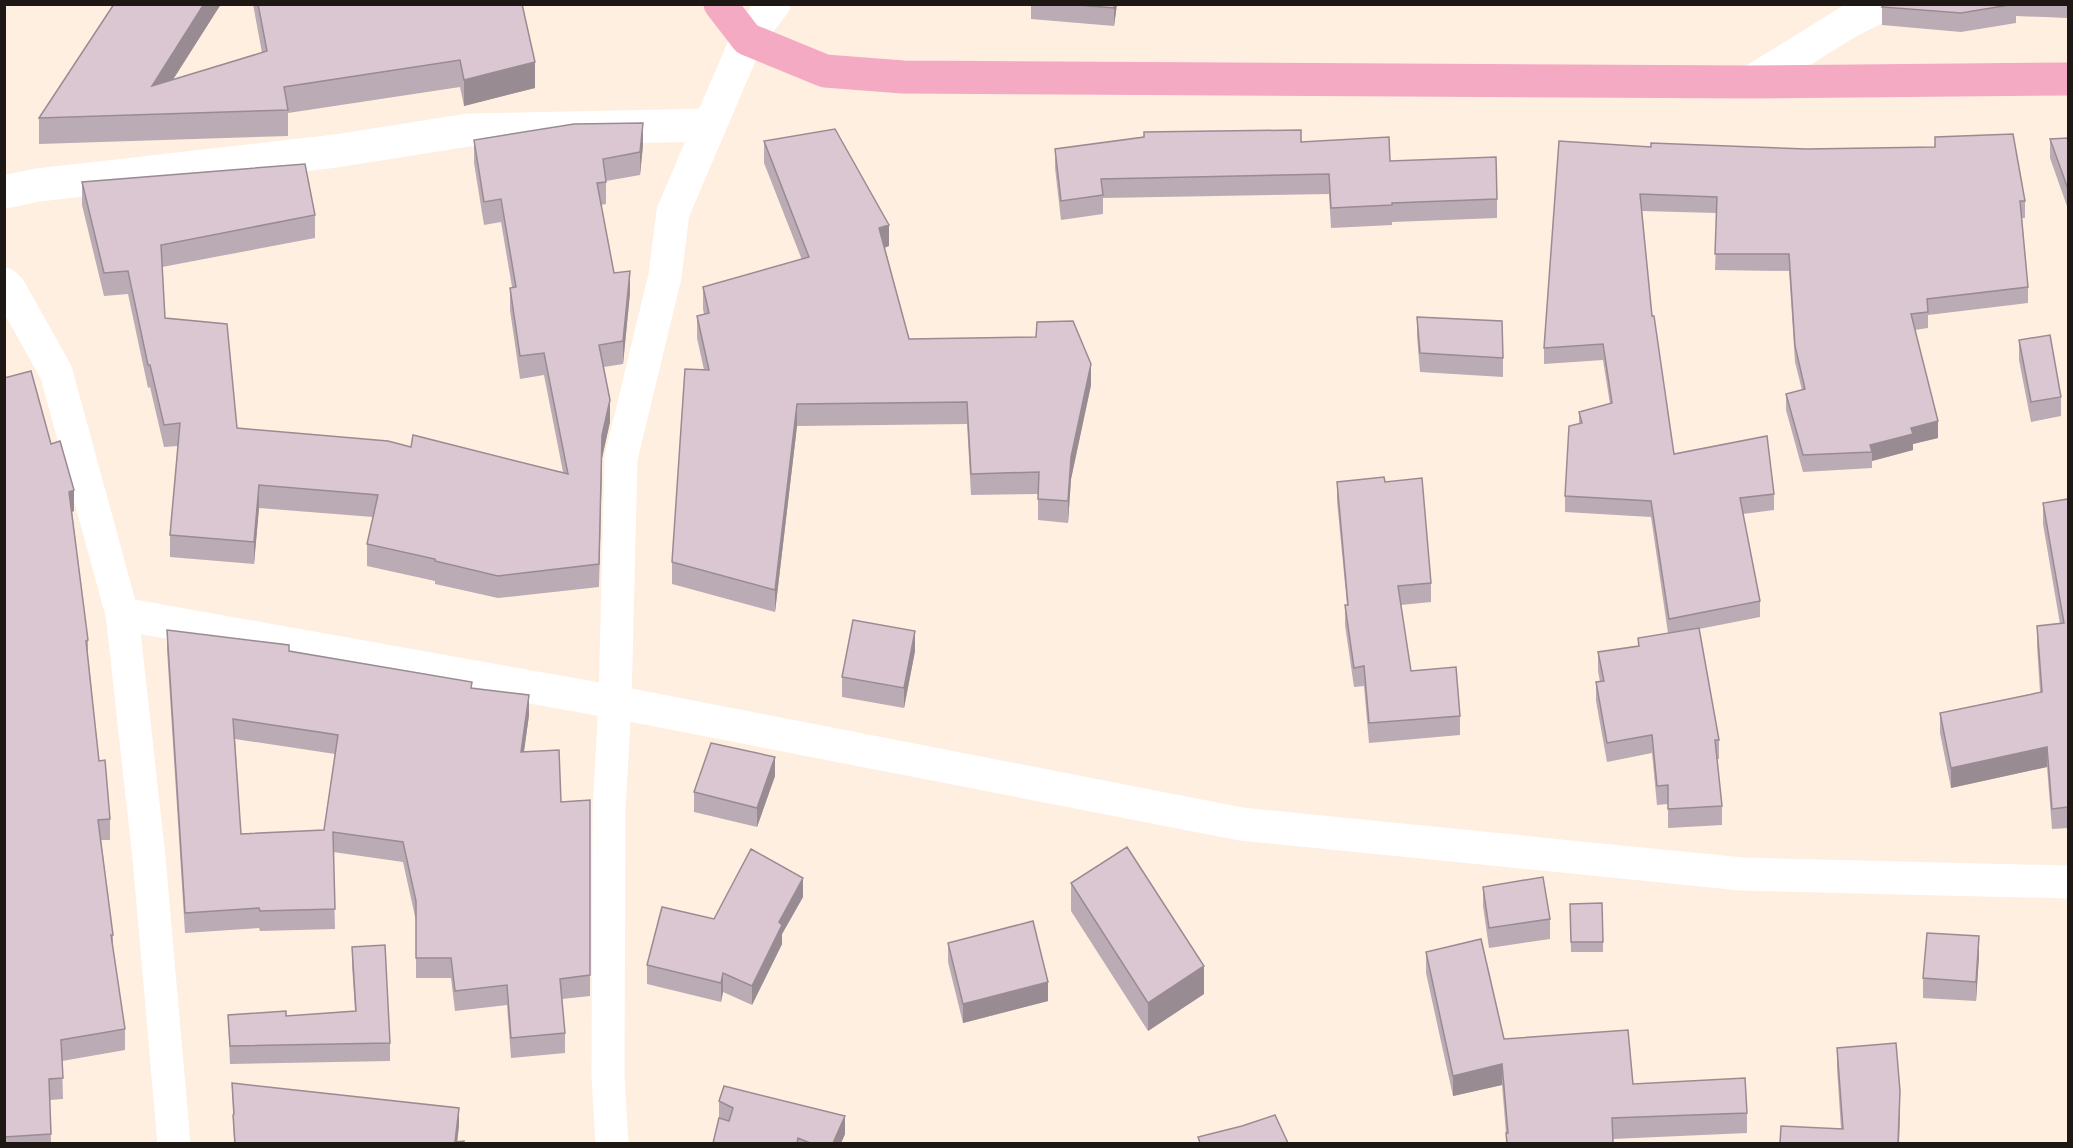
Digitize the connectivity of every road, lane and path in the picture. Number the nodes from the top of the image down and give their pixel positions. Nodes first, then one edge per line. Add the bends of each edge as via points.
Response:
1 (720, 4) edge
2 (774, 4) edge
3 (1883, 4) edge
4 (1845, 13) edge
5 (747, 39) junction
6 (2068, 79) edge
7 (1751, 82) junction
8 (710, 125) junction
9 (4, 192) edge
10 (4, 284) edge
11 (122, 614) junction
12 (615, 702) junction
13 (2068, 882) edge
14 (169, 1142) edge
15 (612, 1143) edge

1 - 5 main road
2 - 5 street
3 - 4 street
4 - 7 street
5 - 7 main road via 825,71 903,77
5 - 8 street
6 - 7 main road
8 - 9 street via 468,130 336,151
8 - 12 street via 673,212 665,276 621,458
10 - 11 street via 56,372
11 - 12 street
11 - 14 street via 149,858
12 - 13 street via 1241,824 1742,874
12 - 15 street via 609,810 608,1076

